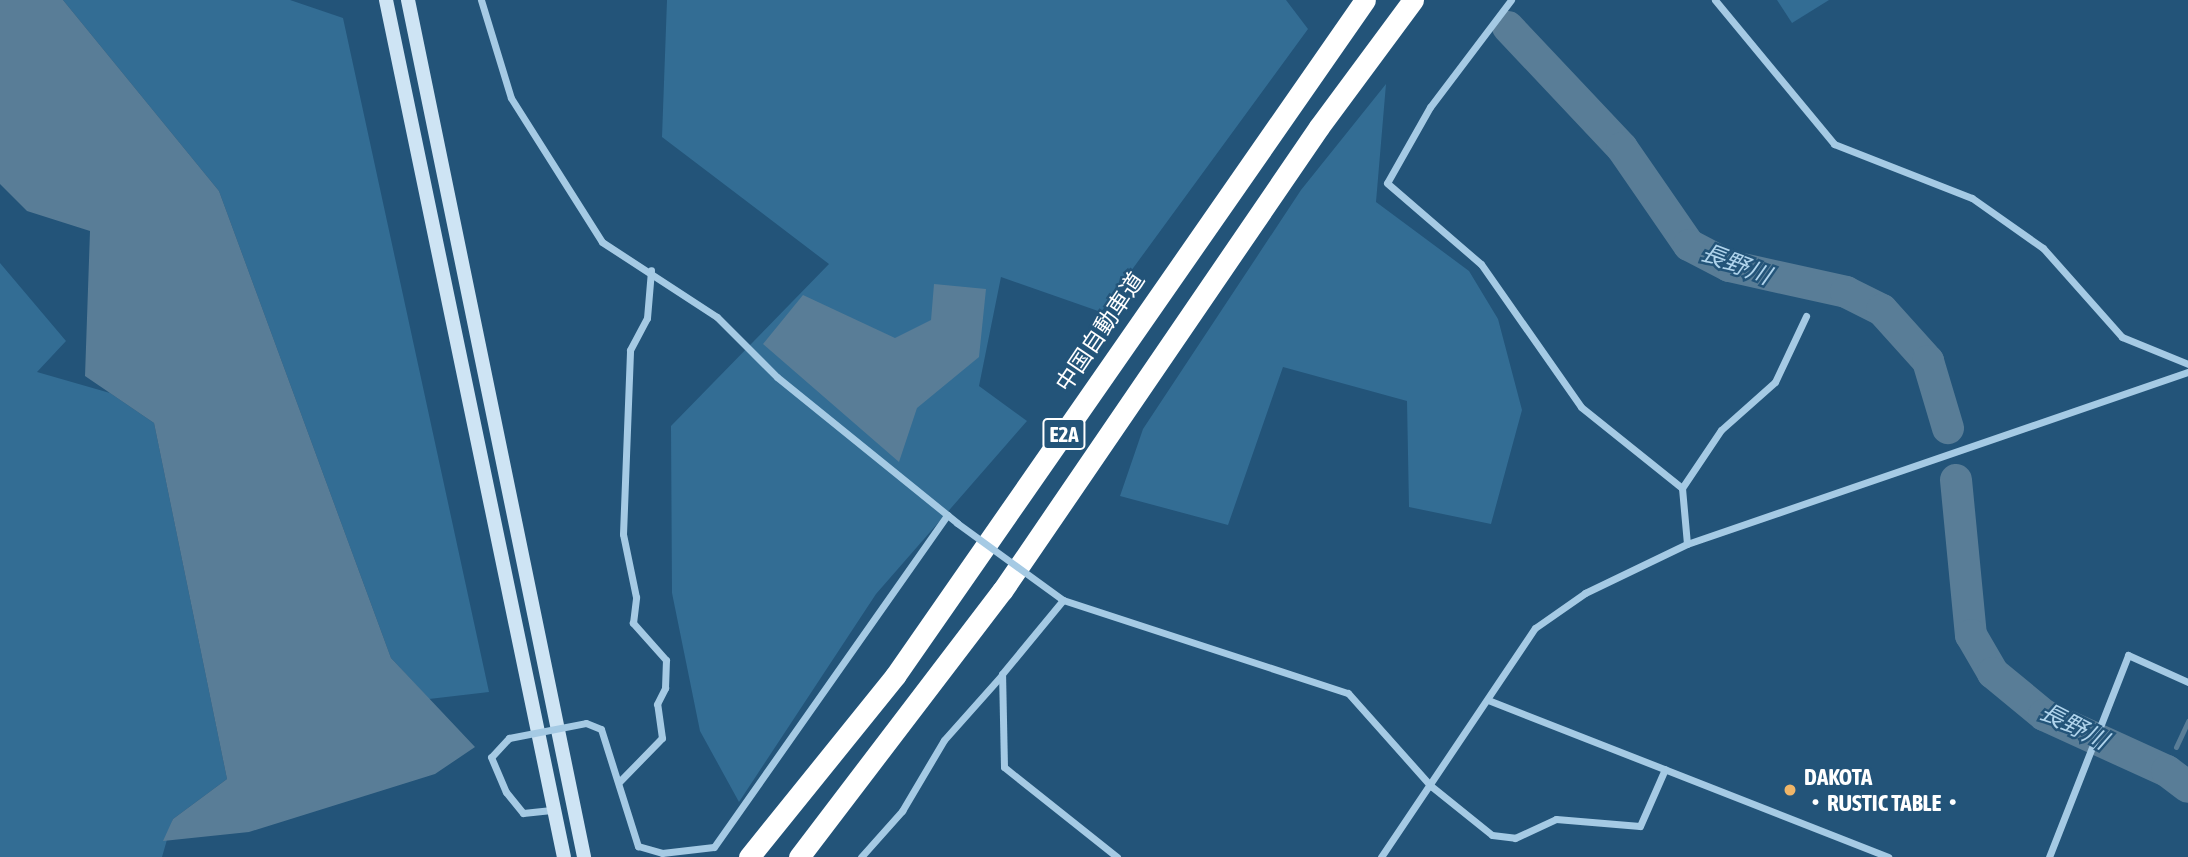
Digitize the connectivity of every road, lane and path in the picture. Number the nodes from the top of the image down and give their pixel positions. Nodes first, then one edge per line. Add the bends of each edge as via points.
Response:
1 (386, 0) edge
2 (408, 0) edge
3 (481, 0) edge
4 (1365, 0) edge
5 (1413, 0) edge
6 (1511, 0) edge
7 (1716, 0) edge
8 (651, 270) junction
9 (1806, 316) dead end
10 (2188, 364) edge
11 (2188, 372) edge
12 (1682, 488) junction
13 (947, 515) junction
14 (1687, 544) junction
15 (1063, 600) junction
16 (1002, 674) junction
17 (2188, 682) edge
18 (1488, 700) junction
19 (1665, 769) junction
20 (620, 780) junction
21 (1431, 786) junction
22 (554, 810) junction
23 (564, 857) edge
24 (584, 857) edge
25 (749, 857) edge
26 (799, 857) edge
27 (861, 857) edge
28 (1117, 857) edge
29 (1381, 857) edge
30 (1888, 857) edge
31 (2049, 857) edge

1 - 22 street
2 - 24 street
3 - 8 street via 511,98 602,242
4 - 25 highway, 中国自動車道 / E2A via 910,655
5 - 26 highway, E2A via 1319,127 994,602
6 - 12 street via 1430,107 1387,183 1481,264 1581,407
7 - 10 street via 1834,144 1972,198 2043,248 2122,337
8 - 13 street via 717,317 777,377
8 - 20 street via 647,318 630,349 624,534 636,597 633,623 666,660 665,688 657,704 662,738
9 - 12 street via 1775,382 1721,430
11 - 14 street
12 - 14 street
13 - 15 street, bridge
13 - 20 street via 714,847 662,853 638,846
14 - 18 street via 1585,593 1535,628
15 - 16 street
15 - 21 street via 1348,693
16 - 27 street via 944,740 902,811
16 - 28 street via 1004,767
17 - 31 street via 2127,655
18 - 19 street
18 - 21 street
19 - 21 street via 1640,826 1556,819 1515,838 1492,835
19 - 30 street
20 - 22 street, bridge via 601,729 586,723 509,738 491,757 506,792 523,813
21 - 29 street
22 - 23 street

